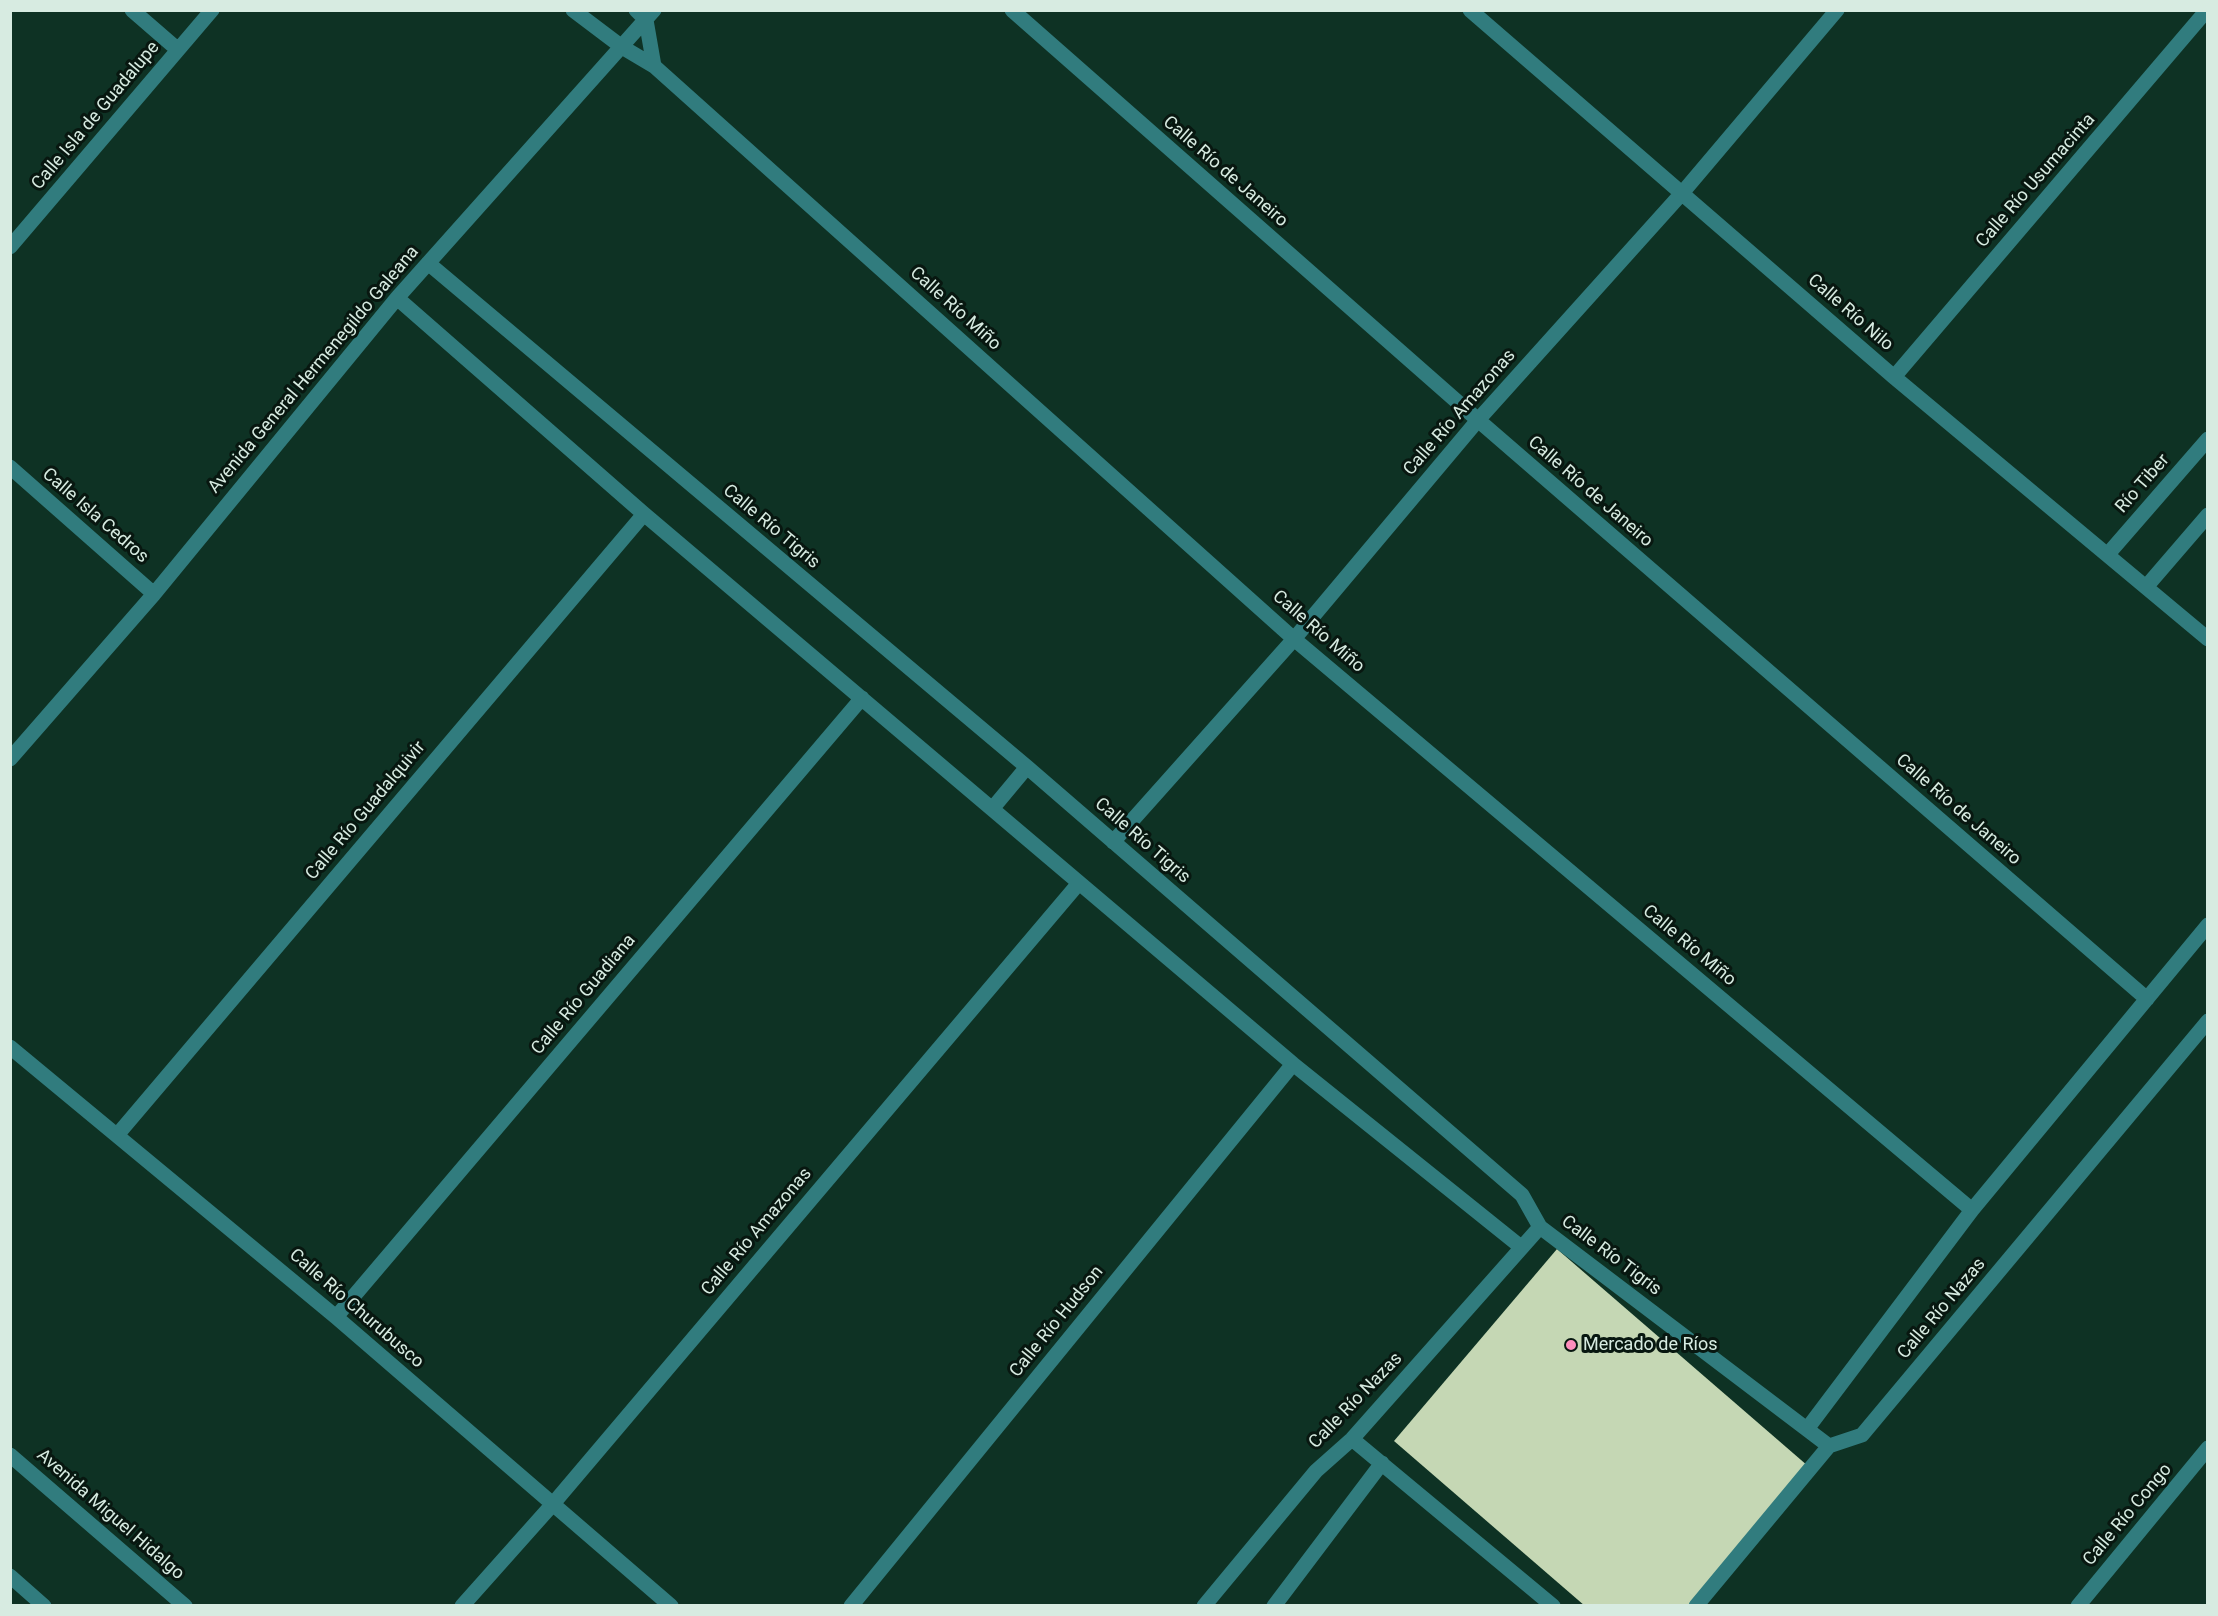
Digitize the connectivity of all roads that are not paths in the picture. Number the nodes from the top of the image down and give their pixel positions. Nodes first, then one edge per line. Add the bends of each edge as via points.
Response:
1 (132, 10) edge
2 (212, 10) edge
3 (573, 10) edge
4 (1012, 10) edge
5 (1470, 10) edge
6 (1837, 10) edge
7 (2207, 10) edge
8 (645, 14) edge
9 (622, 47) junction
10 (177, 49) junction
11 (654, 66) junction
12 (1683, 192) junction
13 (10, 247) edge
14 (428, 263) junction
15 (397, 298) junction
16 (1894, 377) junction
17 (1478, 420) junction
18 (2208, 439) edge
19 (10, 467) edge
20 (644, 514) junction
21 (2208, 515) edge
22 (2108, 554) junction
23 (2146, 587) junction
24 (154, 594) junction
25 (1294, 639) junction
26 (2208, 639) edge
27 (862, 698) junction
28 (10, 759) edge
29 (1027, 767) junction
30 (992, 809) junction
31 (1113, 842) junction
32 (1079, 882) junction
33 (2208, 925) edge
34 (2146, 999) junction
35 (2204, 1032) edge
36 (10, 1047) edge
37 (1293, 1064) junction
38 (118, 1134) junction
39 (1972, 1210) junction
40 (1540, 1227) junction
41 (1521, 1247) junction
42 (336, 1317) junction
43 (1807, 1430) junction
44 (1352, 1439) junction
45 (1829, 1446) junction
46 (2208, 1448) edge
47 (10, 1455) edge
48 (1382, 1463) junction
49 (552, 1504) junction
50 (10, 1576) edge
51 (44, 1605) edge
52 (185, 1605) edge
53 (462, 1605) edge
54 (671, 1605) edge
55 (851, 1605) edge
56 (1204, 1605) edge
57 (1274, 1605) edge
58 (1553, 1605) edge
59 (1696, 1605) edge
60 (2078, 1605) edge

1 - 10 street
2 - 10 street, Calle Isla de Guadalupe
3 - 9 street, Calle Río Miño
4 - 17 street, Calle Río de Janeiro
5 - 12 street, Calle Río Nilo
6 - 12 street, Calle Río Amazonas
7 - 16 street, Calle Río Usumacinta
8 - 9 street, Avenida General Hermenegildo Galeana
8 - 11 street
9 - 11 street, Calle Río Miño
9 - 14 street, Avenida General Hermenegildo Galeana
10 - 13 street, Calle Isla de Guadalupe
11 - 25 street, Calle Río Miño
12 - 16 street, Calle Río Nilo
12 - 17 street, Calle Río Amazonas
14 - 15 street, Avenida General Hermenegildo Galeana
14 - 29 street, Calle Río Tigris
15 - 20 street
15 - 24 street, Avenida General Hermenegildo Galeana
16 - 22 street, Calle Río Nilo
17 - 25 street, Calle Río Amazonas
17 - 34 street, Calle Río de Janeiro
18 - 22 street, Río Tiber
19 - 24 street, Calle Isla Cedros
20 - 27 street
20 - 38 street, Calle Río Guadalquivir
21 - 23 street
22 - 23 street, Calle Río Nilo
23 - 26 street, Calle Río Nilo
24 - 28 street, Avenida General Hermenegildo Galeana
25 - 31 street, Calle Río Amazonas
25 - 39 street, Calle Río Miño
27 - 30 street
27 - 42 street, Calle Río Guadiana
29 - 30 street
29 - 31 street, Calle Río Tigris
30 - 32 street
31 - 40 street, Calle Río Tigris via 1522,1195
32 - 37 street
32 - 49 street, Calle Río Amazonas
33 - 34 street, Calle Río Nazas
34 - 39 street, Calle Río Nazas
35 - 45 street, Calle Río Nazas via 1862,1435
36 - 38 street, Calle Río Churubusco
37 - 41 street
37 - 55 street, Calle Río Hudson
38 - 42 street, Calle Río Churubusco
39 - 43 street, Calle Río Nazas
40 - 41 street, Calle Río Nazas
40 - 43 street, Calle Río Tigris
41 - 44 street, Calle Río Nazas
42 - 49 street, Calle Río Churubusco
43 - 45 street, Calle Río Tigris
44 - 48 street
44 - 56 street, Calle Río Nazas via 1316,1471
45 - 59 street
46 - 60 street, Calle Río Congo
47 - 52 street, Avenida Miguel Hidalgo
48 - 57 street
48 - 58 street
49 - 53 street, Calle Río Amazonas
49 - 54 street, Calle Río Churubusco
50 - 51 street

